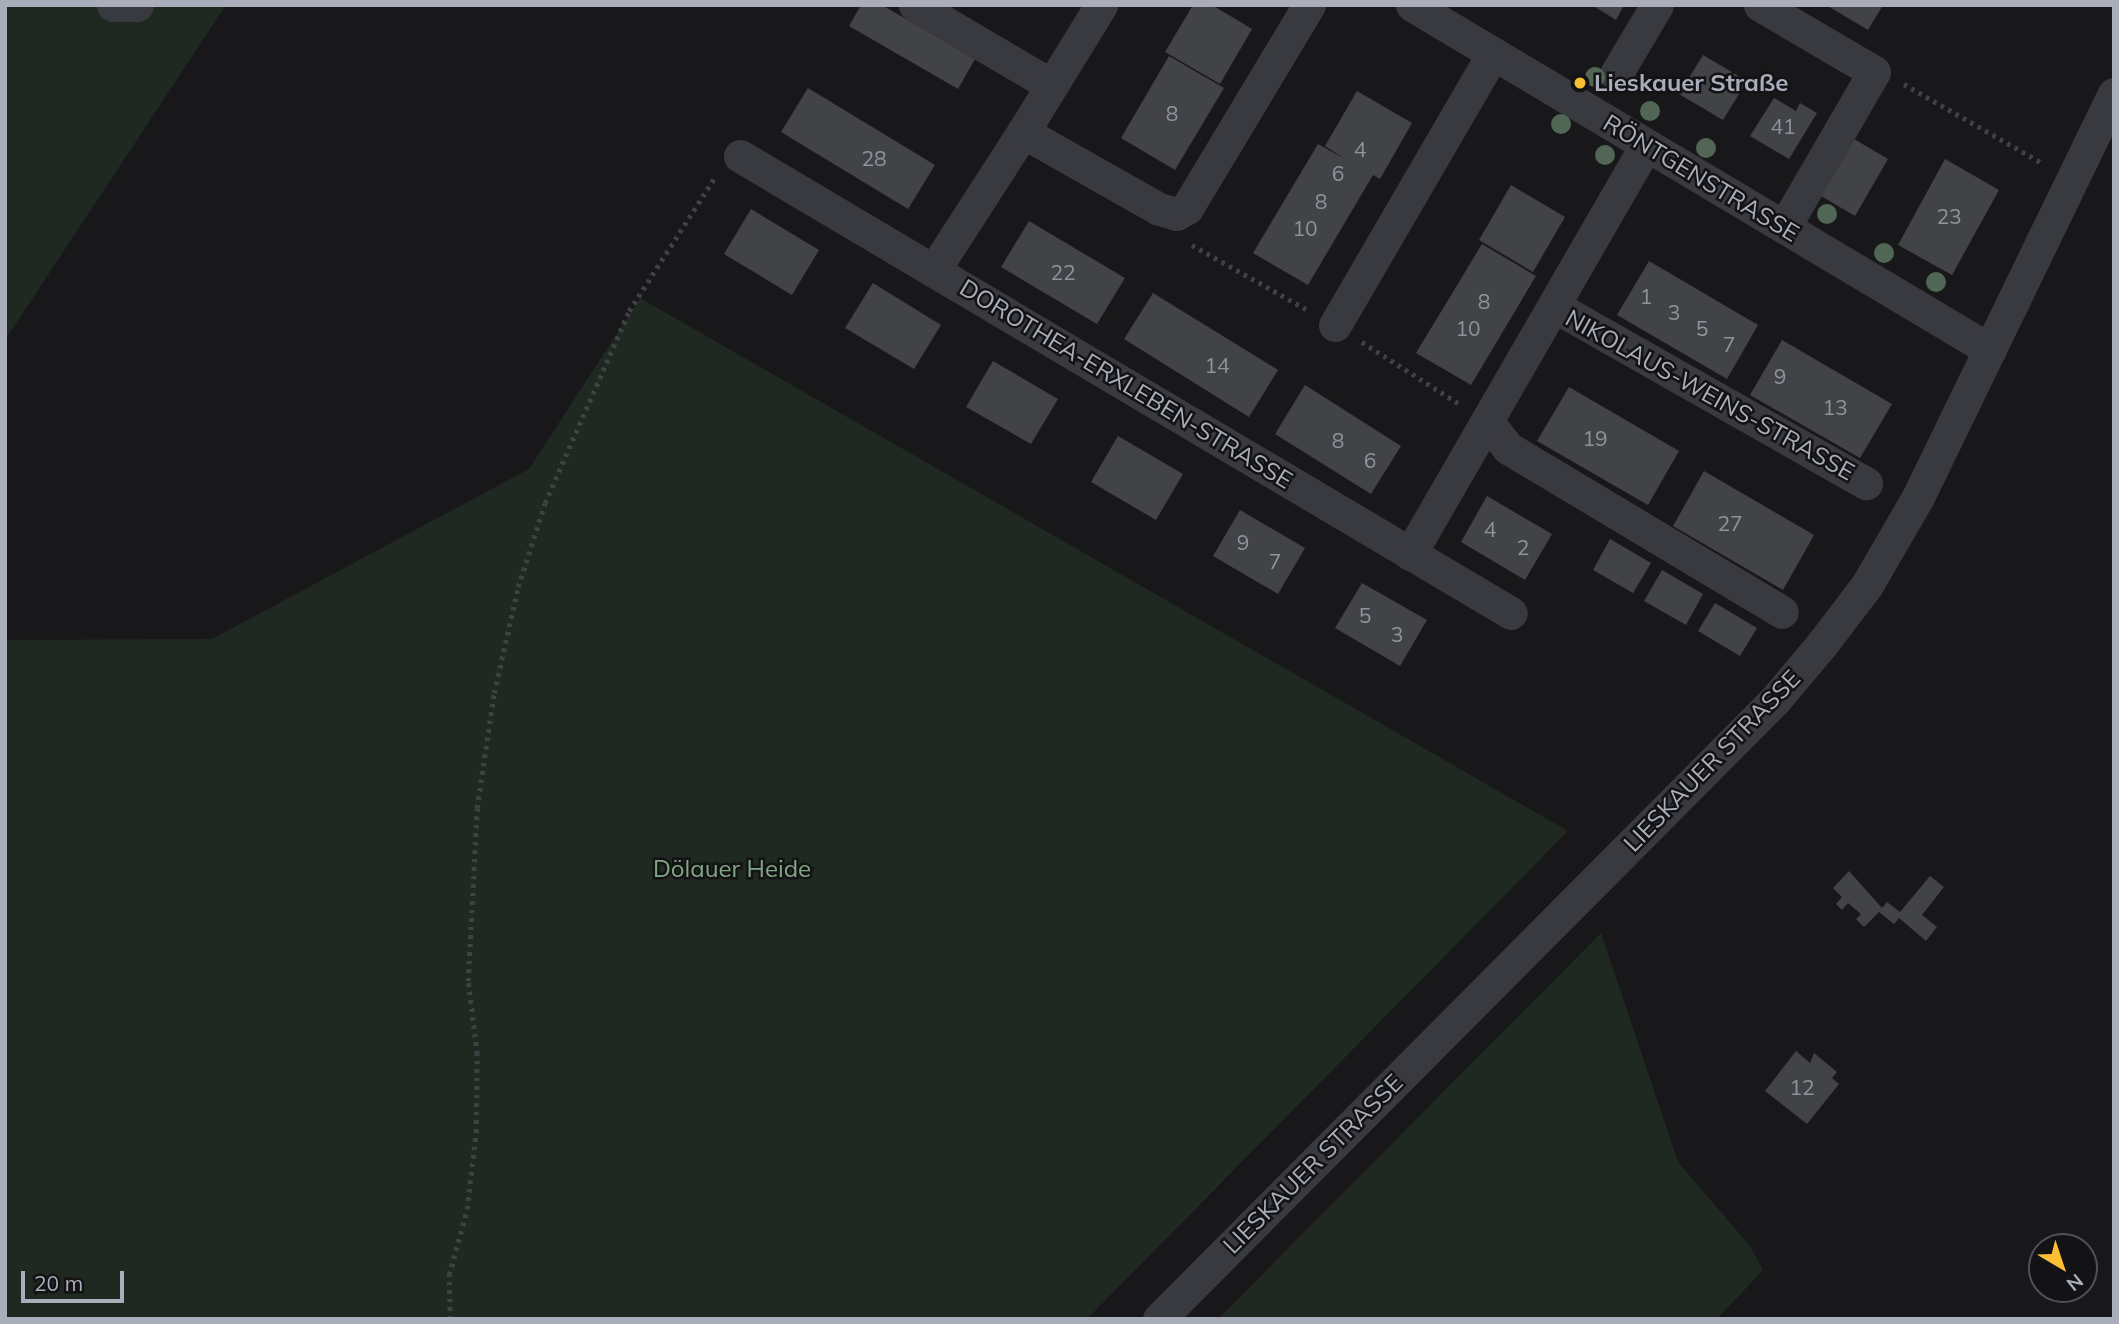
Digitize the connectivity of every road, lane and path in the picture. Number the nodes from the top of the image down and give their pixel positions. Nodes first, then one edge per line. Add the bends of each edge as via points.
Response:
1 (113, 5) edge
2 (137, 5) edge
3 (915, 5) edge
4 (1101, 5) edge
5 (1309, 5) edge
6 (1412, 5) edge
7 (1657, 5) edge
8 (1760, 5) edge
9 (1493, 54) junction
10 (1874, 72) junction
11 (1616, 74) dead end
12 (1049, 84) junction
13 (2114, 94) edge
14 (1023, 132) junction
15 (1646, 145) junction
16 (740, 156) joint
17 (2072, 180) junction
18 (1784, 227) junction
19 (934, 270) junction
20 (1554, 306) junction
21 (1335, 325) dead end
22 (1990, 350) junction
23 (1487, 421) junction
24 (1866, 483) dead end
25 (1410, 554) junction
26 (1782, 612) dead end
27 (1511, 613) dead end
28 (450, 1319) edge
29 (1160, 1319) edge

1 - 2 street
3 - 12 street
4 - 12 street
5 - 14 street via 1187,208 1176,214 1159,209
6 - 9 street, RÖNTGENSTRASSE
7 - 11 street
8 - 10 street
9 - 15 street, RÖNTGENSTRASSE
9 - 21 street
10 - 17 path via 1894,78
10 - 18 street
12 - 14 street
13 - 17 street, LIESKAUER STRASSE
14 - 19 street
15 - 18 street, RÖNTGENSTRASSE
15 - 20 street, NIKOLAUS-WEINS-STRASSE
16 - 19 street, DOROTHEA-ERXLEBEN-STRASSE
16 - 28 path via 730,153 629,311 545,503 518,586 494,693 477,808 468,981 477,1054 476,1132 467,1209 449,1275
17 - 22 street, LIESKAUER STRASSE
18 - 22 street, RÖNTGENSTRASSE
19 - 25 street, DOROTHEA-ERXLEBEN-STRASSE
20 - 23 street, NIKOLAUS-WEINS-STRASSE
20 - 24 street, NIKOLAUS-WEINS-STRASSE
22 - 29 street, LIESKAUER STRASSE via 1918,497 1873,574 1799,672
23 - 25 street, NIKOLAUS-WEINS-STRASSE
23 - 26 street via 1508,448
25 - 27 street, DOROTHEA-ERXLEBEN-STRASSE

